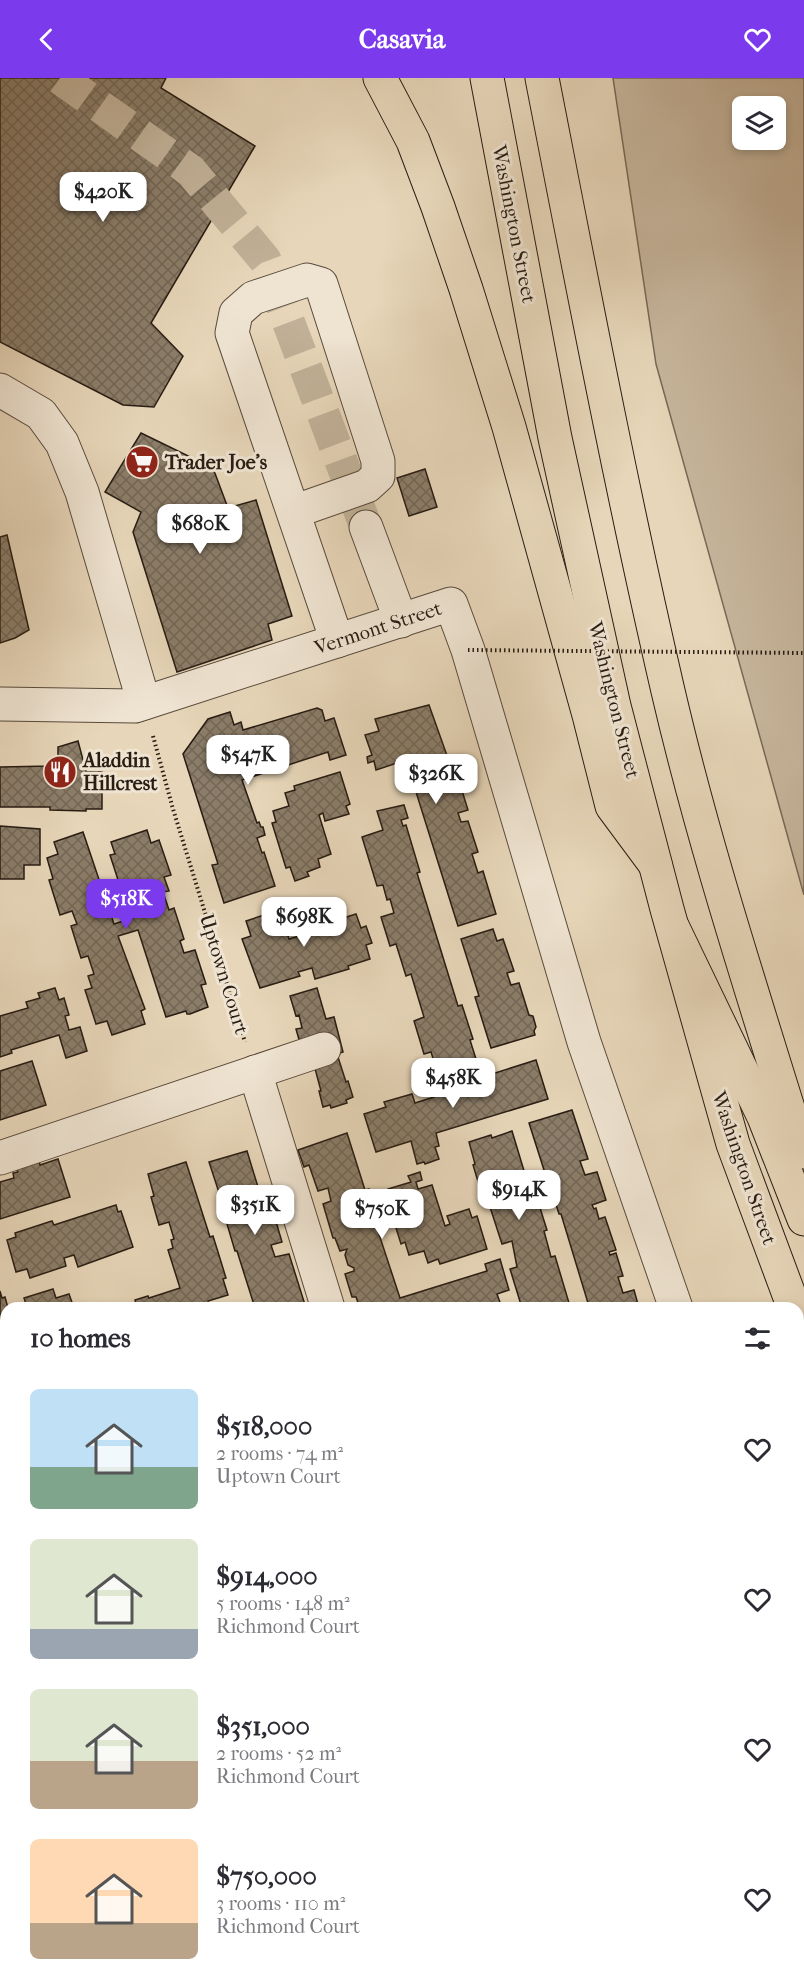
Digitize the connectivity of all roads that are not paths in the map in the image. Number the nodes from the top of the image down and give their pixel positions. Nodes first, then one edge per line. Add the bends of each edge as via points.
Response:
1 (380, 78) edge
2 (487, 78) edge
3 (542, 78) edge
4 (0, 390) edge
5 (293, 512) junction
6 (366, 527) tunnel mouth
7 (401, 621) junction
8 (337, 641) junction
9 (144, 703) junction
10 (0, 704) edge
11 (655, 864) junction
12 (673, 928) junction
13 (324, 1049) dead end
14 (255, 1072) junction
15 (804, 1152) edge
16 (0, 1158) edge
17 (804, 1219) edge
18 (326, 1302) edge
19 (674, 1302) edge
20 (792, 1302) edge

1 - 11 main road via 413,141 438,207 510,427 612,807
2 - 11 main road, Washington Street via 555,438 614,706
3 - 15 main road via 609,427 668,693 712,862
4 - 9 street via 41,414 62,443 82,492
5 - 5 street via 232,333 236,313 253,298 307,280 321,284 378,461 378,476 367,486
5 - 8 street
6 - 7 street
7 - 8 street, Vermont Street
7 - 19 street, Vermont Street via 451,604 591,1064
8 - 9 street, Vermont Street
9 - 10 street, Vermont Street
11 - 12 main road, Washington Street
12 - 17 main road via 764,1117
12 - 20 main road, Washington Street via 733,1144
13 - 14 street
14 - 16 street
14 - 18 street

